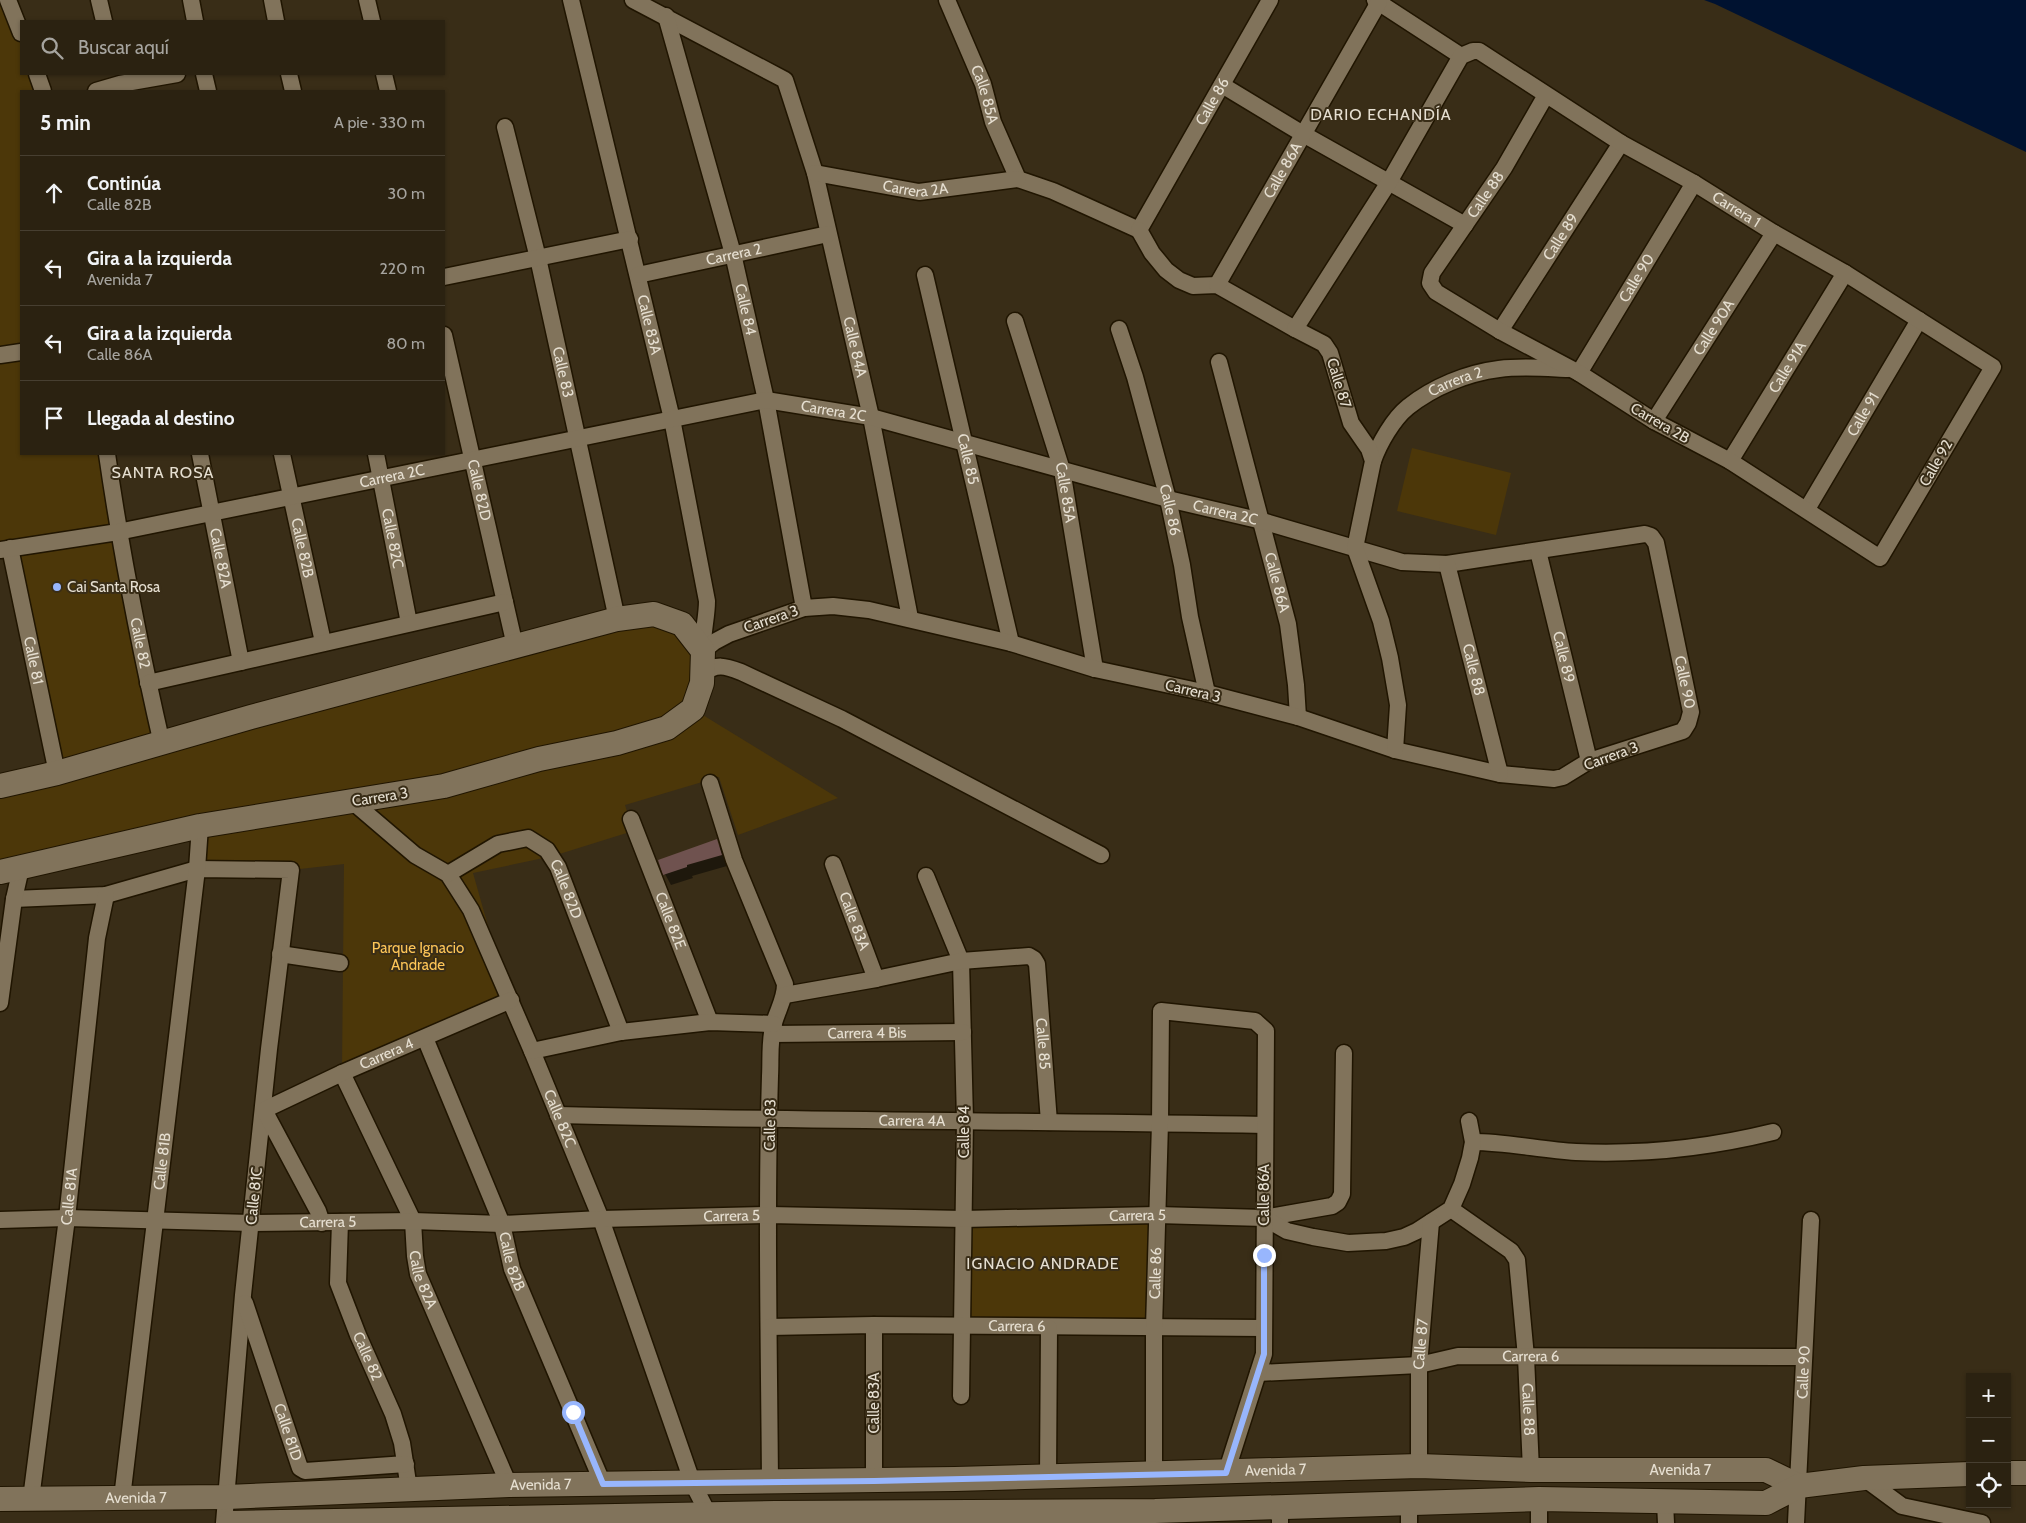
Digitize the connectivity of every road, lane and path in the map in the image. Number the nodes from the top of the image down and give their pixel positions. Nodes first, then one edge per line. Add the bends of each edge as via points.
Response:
1 (8, 0) edge
2 (99, 0) edge
3 (191, 0) edge
4 (272, 0) edge
5 (367, 0) edge
6 (571, 0) edge
7 (633, 0) edge
8 (947, 0) edge
9 (1270, 0) edge
10 (1377, 1) edge
11 (666, 16) junction
12 (104, 20) edge
13 (195, 20) edge
14 (276, 20) edge
15 (372, 20) edge
16 (20, 30) edge
17 (1461, 56) junction
18 (37, 75) edge
19 (171, 75) edge
20 (204, 75) edge
21 (289, 75) edge
22 (384, 75) edge
23 (120, 83) edge
24 (1222, 85) junction
25 (43, 90) edge
26 (99, 90) edge
27 (208, 90) edge
28 (293, 90) edge
29 (388, 90) edge
30 (1546, 95) junction
31 (505, 126) dead end
32 (1303, 134) junction
33 (1621, 143) junction
34 (815, 172) junction
35 (1018, 179) junction
36 (1389, 182) junction
37 (1694, 183) junction
38 (1465, 225) junction
39 (1139, 230) junction
40 (1774, 233) junction
41 (828, 234) junction
42 (630, 239) junction
43 (733, 254) junction
44 (538, 258) junction
45 (1845, 273) junction
46 (638, 275) junction
47 (925, 275) dead end
48 (445, 277) edge
49 (1217, 285) junction
50 (1436, 292) joint
51 (1920, 320) junction
52 (1015, 321) dead end
53 (1119, 329) dead end
54 (1295, 329) junction
55 (1500, 331) junction
56 (445, 339) edge
57 (20, 352) edge
58 (0, 355) edge
59 (1219, 362) dead end
60 (1992, 367) joint
61 (1576, 371) junction
62 (766, 400) junction
63 (871, 418) junction
64 (672, 419) junction
65 (1654, 421) junction
66 (577, 438) junction
67 (965, 444) junction
68 (107, 455) edge
69 (200, 455) edge
70 (282, 455) edge
71 (376, 455) edge
72 (472, 460) junction
73 (1373, 461) junction
74 (1730, 461) junction
75 (1062, 470) junction
76 (381, 478) junction
77 (292, 496) junction
78 (1168, 499) junction
79 (1807, 509) junction
80 (212, 513) junction
81 (1262, 521) junction
82 (118, 532) junction
83 (1656, 543) joint
84 (1355, 548) junction
85 (5, 549) edge
86 (1538, 552) junction
87 (1880, 558) joint
88 (1447, 564) junction
89 (505, 602) junction
90 (804, 608) junction
91 (910, 618) junction
92 (617, 619) junction
93 (409, 623) junction
94 (323, 642) junction
95 (1012, 643) junction
96 (515, 646) junction
97 (241, 662) junction
98 (702, 663) junction
99 (1096, 669) junction
100 (148, 683) junction
101 (1207, 693) junction
102 (1298, 717) junction
103 (1683, 731) joint
104 (162, 744) junction
105 (1395, 750) junction
106 (1590, 761) junction
107 (57, 773) junction
108 (1500, 774) junction
109 (710, 784) dead end
110 (0, 786) edge
111 (353, 802) junction
112 (631, 818) dead end
113 (200, 826) junction
114 (1101, 855) dead end
115 (833, 864) dead end
116 (197, 869) junction
117 (11, 870) edge
118 (448, 874) junction
119 (926, 876) dead end
120 (106, 895) junction
121 (14, 899) junction
122 (280, 954) junction
123 (961, 961) junction
124 (340, 963) dead end
125 (876, 979) junction
126 (784, 995) junction
127 (511, 1000) junction
128 (0, 1003) edge
129 (710, 1022) junction
130 (773, 1029) junction
131 (1266, 1031) joint
132 (621, 1032) junction
133 (963, 1032) junction
134 (425, 1038) junction
135 (532, 1051) junction
136 (1344, 1053) dead end
137 (342, 1073) junction
138 (264, 1110) junction
139 (558, 1116) junction
140 (770, 1120) junction
141 (965, 1120) junction
142 (1469, 1121) dead end
143 (1049, 1122) junction
144 (1160, 1123) junction
145 (1265, 1125) junction
146 (1773, 1132) dead end
147 (1473, 1142) junction
148 (1451, 1209) junction
149 (769, 1215) junction
150 (1157, 1215) junction
151 (67, 1218) junction
152 (1264, 1218) junction
153 (601, 1219) junction
154 (963, 1219) junction
155 (0, 1220) edge
156 (156, 1220) junction
157 (413, 1220) junction
158 (1811, 1220) dead end
159 (340, 1222) junction
160 (1431, 1222) junction
161 (251, 1223) junction
162 (322, 1223) junction
163 (502, 1224) junction
164 (243, 1295) junction
165 (874, 1325) junction
166 (769, 1327) junction
167 (962, 1327) junction
168 (1049, 1328) junction
169 (1154, 1328) junction
170 (1263, 1328) junction
171 (1526, 1356) junction
172 (1804, 1357) junction
173 (1419, 1365) junction
174 (1258, 1373) junction
175 (961, 1396) dead end
176 (406, 1464) junction
177 (1420, 1466) junction
178 (1531, 1470) junction
179 (1226, 1473) junction
180 (2011, 1473) edge
181 (2026, 1473) edge
182 (1154, 1474) junction
183 (1966, 1474) edge
184 (1048, 1476) junction
185 (1864, 1478) junction
186 (874, 1481) junction
187 (770, 1482) junction
188 (603, 1484) junction
189 (693, 1484) junction
190 (509, 1485) junction
191 (1799, 1486) junction
192 (409, 1489) junction
193 (227, 1497) junction
194 (122, 1498) junction
195 (0, 1499) edge
196 (31, 1499) junction
197 (1539, 1499) junction
198 (1409, 1512) edge
199 (1665, 1513) edge
200 (1280, 1515) edge
201 (1154, 1517) edge
202 (1924, 1517) edge
203 (710, 1518) edge
204 (363, 1522) edge
205 (224, 1523) edge
206 (230, 1523) edge
207 (1539, 1523) edge
208 (1796, 1523) edge
209 (1982, 1523) edge

1 - 16 street
2 - 12 street
3 - 13 street
4 - 14 street
5 - 15 street
6 - 42 street, Calle 83A
7 - 11 street
8 - 35 street, Calle 85A
9 - 24 street, Calle 86
10 - 17 street
10 - 32 street, Calle 86A
11 - 34 street, Calle 84A via 785,80
11 - 43 street, Calle 84
17 - 30 street, Carrera 1 via 1479,51
17 - 36 street
18 - 25 street
19 - 23 street
20 - 27 street
21 - 28 street
22 - 29 street
23 - 26 street
24 - 32 street
24 - 39 street, Calle 86
30 - 33 street, Carrera 1
30 - 38 street, Calle 88 via 1504,168
31 - 44 street, Calle 83
32 - 36 street
32 - 49 street, Calle 86A
33 - 37 street, Carrera 1
33 - 55 street, Calle 89
34 - 35 street, Carrera 2A via 919,192
34 - 41 street, Calle 84A
35 - 39 street via 1053,191
36 - 38 street
36 - 54 street
37 - 40 street, Carrera 1
37 - 61 street, Calle 90
38 - 50 street, Calle 88 via 1432,273 1430,284
39 - 49 street via 1152,254 1179,280 1193,286
40 - 45 street, Carrera 1
40 - 65 street, Calle 90A
41 - 43 street, Carrera 2
41 - 63 street, Calle 84A
42 - 44 street
42 - 46 street, Calle 83A
43 - 46 street, Carrera 2
43 - 62 street, Calle 84
44 - 48 street
44 - 66 street, Calle 83
45 - 51 street, Carrera 1
45 - 74 street, Calle 91A
46 - 64 street, Calle 83A
47 - 67 street, Calle 85
49 - 54 street
50 - 55 street, Carrera 2B
51 - 60 street, Carrera 1
51 - 79 street, Calle 91
52 - 75 street, Calle 85A
53 - 78 street, Calle 86
54 - 73 street, Calle 87 via 1324,344 1330,352 1351,422
55 - 61 street, Carrera 2B
56 - 72 street, Calle 82D
57 - 58 street
59 - 81 street, Calle 86A
60 - 87 street, Calle 92
61 - 65 street, Carrera 2B
61 - 73 street, Carrera 2 via 1499,369 1446,384 1406,408 1380,441
62 - 63 street, Carrera 2C
62 - 64 street, Carrera 2C
62 - 90 street, Calle 84
63 - 67 street, Carrera 2C
63 - 91 street, Calle 84A
64 - 66 street, Carrera 2C
64 - 98 street, Calle 83A via 706,601
65 - 74 street, Carrera 2B
66 - 72 street, Carrera 2C
66 - 92 street, Calle 83
67 - 75 street, Carrera 2C
67 - 95 street, Calle 85
68 - 82 street, Calle 82
69 - 80 street, Calle 82A
70 - 77 street, Calle 82B
71 - 76 street, Calle 82C
72 - 76 street, Carrera 2C
72 - 89 street, Calle 82D
73 - 84 street
74 - 79 street, Carrera 2B
75 - 78 street, Carrera 2C
75 - 99 street, Calle 85A
76 - 77 street, Carrera 2C
76 - 93 street, Calle 82C
77 - 80 street, Carrera 2C
77 - 94 street, Calle 82B
78 - 81 street, Carrera 2C
78 - 101 street, Calle 86
79 - 87 street, Carrera 2B
80 - 82 street, Carrera 2C
80 - 97 street, Calle 82A
81 - 84 street, Carrera 2C
81 - 102 street, Calle 86A via 1288,624
82 - 85 street, Carrera 2C
82 - 100 street, Calle 82
83 - 86 street, Carrera 2C via 1645,534
83 - 103 street, Calle 90 via 1691,712
84 - 88 street, Carrera 2C via 1402,562
84 - 105 street via 1390,658 1398,705
85 - 107 street, Calle 81
86 - 88 street, Carrera 2C
86 - 106 street, Calle 89
88 - 108 street, Calle 88
89 - 93 street
89 - 96 street, Calle 82D
90 - 91 street, Carrera 3 via 842,607
90 - 98 street, Carrera 3 via 728,634 714,642
91 - 95 street, Carrera 3
92 - 96 main road
92 - 98 main road via 654,614 682,624
93 - 94 street
94 - 97 street
95 - 99 street, Carrera 3
96 - 104 main road
97 - 100 street
98 - 111 main road, Carrera 3 via 702,683 694,709 667,728 444,786
98 - 114 street via 741,672 842,720
99 - 101 street, Carrera 3
100 - 104 street, Calle 82
101 - 102 street, Carrera 3
102 - 105 street, Carrera 3
103 - 106 street, Carrera 3
104 - 107 main road
105 - 108 street, Carrera 3
106 - 108 street, Carrera 3 via 1563,777
107 - 110 main road
109 - 126 street, Calle 83 via 734,860 785,984
111 - 113 main road, Carrera 3
111 - 118 street, Calle 82C via 415,855
112 - 129 street, Calle 82E
113 - 116 street, Calle 81B
113 - 117 main road, Carrera 3
115 - 125 street, Calle 83A
116 - 120 street
116 - 122 street, Calle 81C via 291,870
116 - 156 street, Calle 81B
117 - 121 street
118 - 127 street, Calle 82C via 471,910
118 - 132 street, Calle 82D via 498,844 528,838 547,850 558,867
119 - 123 street, Calle 84
120 - 121 street
120 - 151 street, Calle 81A via 97,938
121 - 128 street
122 - 124 street
122 - 138 street, Calle 81C
123 - 125 street
123 - 133 street, Calle 84
123 - 143 street, Calle 85 via 1028,956 1037,964
125 - 126 street
126 - 130 street, Calle 83
127 - 134 street, Carrera 4
127 - 135 street, Calle 82C
129 - 130 street
129 - 132 street
130 - 133 street, Carrera 4 Bis
130 - 140 street, Calle 83
131 - 144 street, Calle 86 via 1255,1020 1161,1011
131 - 145 street, Calle 86A
132 - 135 street
133 - 141 street, Calle 84
134 - 137 street, Carrera 4
134 - 163 street, Calle 82B
135 - 139 street, Calle 82C
136 - 152 street via 1342,1194 1332,1206
137 - 138 street, Carrera 4
137 - 157 street, Calle 82A
138 - 161 street, Calle 81C
138 - 162 street
139 - 140 street, Carrera 4A
139 - 153 street, Calle 82C
140 - 141 street, Carrera 4A
140 - 149 street, Calle 83
141 - 143 street, Carrera 4A
141 - 154 street, Calle 84
142 - 147 street
143 - 144 street, Carrera 4A
144 - 145 street, Carrera 4A
144 - 150 street, Calle 86
145 - 152 street, Calle 86A
146 - 147 street via 1711,1145 1641,1152 1576,1152
147 - 148 street via 1462,1184
148 - 160 street, Carrera 5
148 - 171 street, Calle 88 via 1511,1251 1517,1260
149 - 153 street, Carrera 5
149 - 154 street, Carrera 5
149 - 166 street, Calle 83
150 - 152 street, Carrera 5
150 - 154 street, Carrera 5
150 - 169 street, Calle 86
151 - 155 street, Carrera 5
151 - 156 street, Carrera 5
151 - 196 street, Calle 81A
152 - 160 street, Carrera 5 via 1287,1231 1348,1243 1404,1237
152 - 170 street, Calle 86A
153 - 163 street, Carrera 5
153 - 189 street, Calle 82C
154 - 167 street, Calle 84
156 - 161 street, Carrera 5
156 - 194 street, Calle 81B
157 - 159 street, Carrera 5
157 - 163 street, Carrera 5
157 - 190 street, Calle 82A via 418,1274
158 - 172 street, Calle 90
159 - 162 street, Carrera 5
159 - 176 street, Calle 82 via 338,1283 393,1414
160 - 173 street, Calle 87
161 - 162 street, Carrera 5
161 - 164 street, Calle 81C
163 - 188 street, Calle 82B via 512,1269
164 - 176 street, Calle 81D via 300,1468 305,1471
164 - 193 street, Calle 81C
165 - 166 street, Carrera 6
165 - 167 street, Carrera 6
165 - 186 street, Calle 83A
166 - 187 street, Calle 83
167 - 168 street, Carrera 6
167 - 175 street, Calle 84
168 - 169 street, Carrera 6
168 - 184 street
169 - 170 street, Carrera 6
169 - 182 street, Calle 86
170 - 174 street, Calle 86A via 1264,1354
171 - 172 street, Carrera 6
171 - 173 street, Carrera 6 via 1458,1356
171 - 178 street, Calle 88
172 - 191 street, Calle 90
173 - 174 street, Carrera 6
173 - 177 street, Calle 87
174 - 179 street, Calle 86A
176 - 192 street, Calle 82
177 - 178 main road, Avenida 7
177 - 179 main road, Avenida 7
178 - 191 main road, Avenida 7 via 1766,1470
179 - 182 main road, Avenida 7
180 - 181 main road
182 - 184 main road, Avenida 7
183 - 185 main road
184 - 186 main road, Avenida 7
185 - 191 main road
185 - 202 street via 1902,1506
186 - 187 main road, Avenida 7
187 - 189 main road, Avenida 7
188 - 189 main road, Avenida 7
188 - 190 main road, Avenida 7
189 - 203 street
190 - 192 main road, Avenida 7
191 - 199 main road via 1766,1503
191 - 208 street, Calle 90
192 - 193 main road, Avenida 7
193 - 194 main road, Avenida 7
193 - 205 street, Calle 81C
194 - 196 main road, Avenida 7
195 - 196 main road, Avenida 7
197 - 198 main road
197 - 199 main road
197 - 207 street
198 - 200 main road
200 - 201 main road
201 - 203 main road
202 - 209 street
203 - 204 main road
204 - 206 main road

